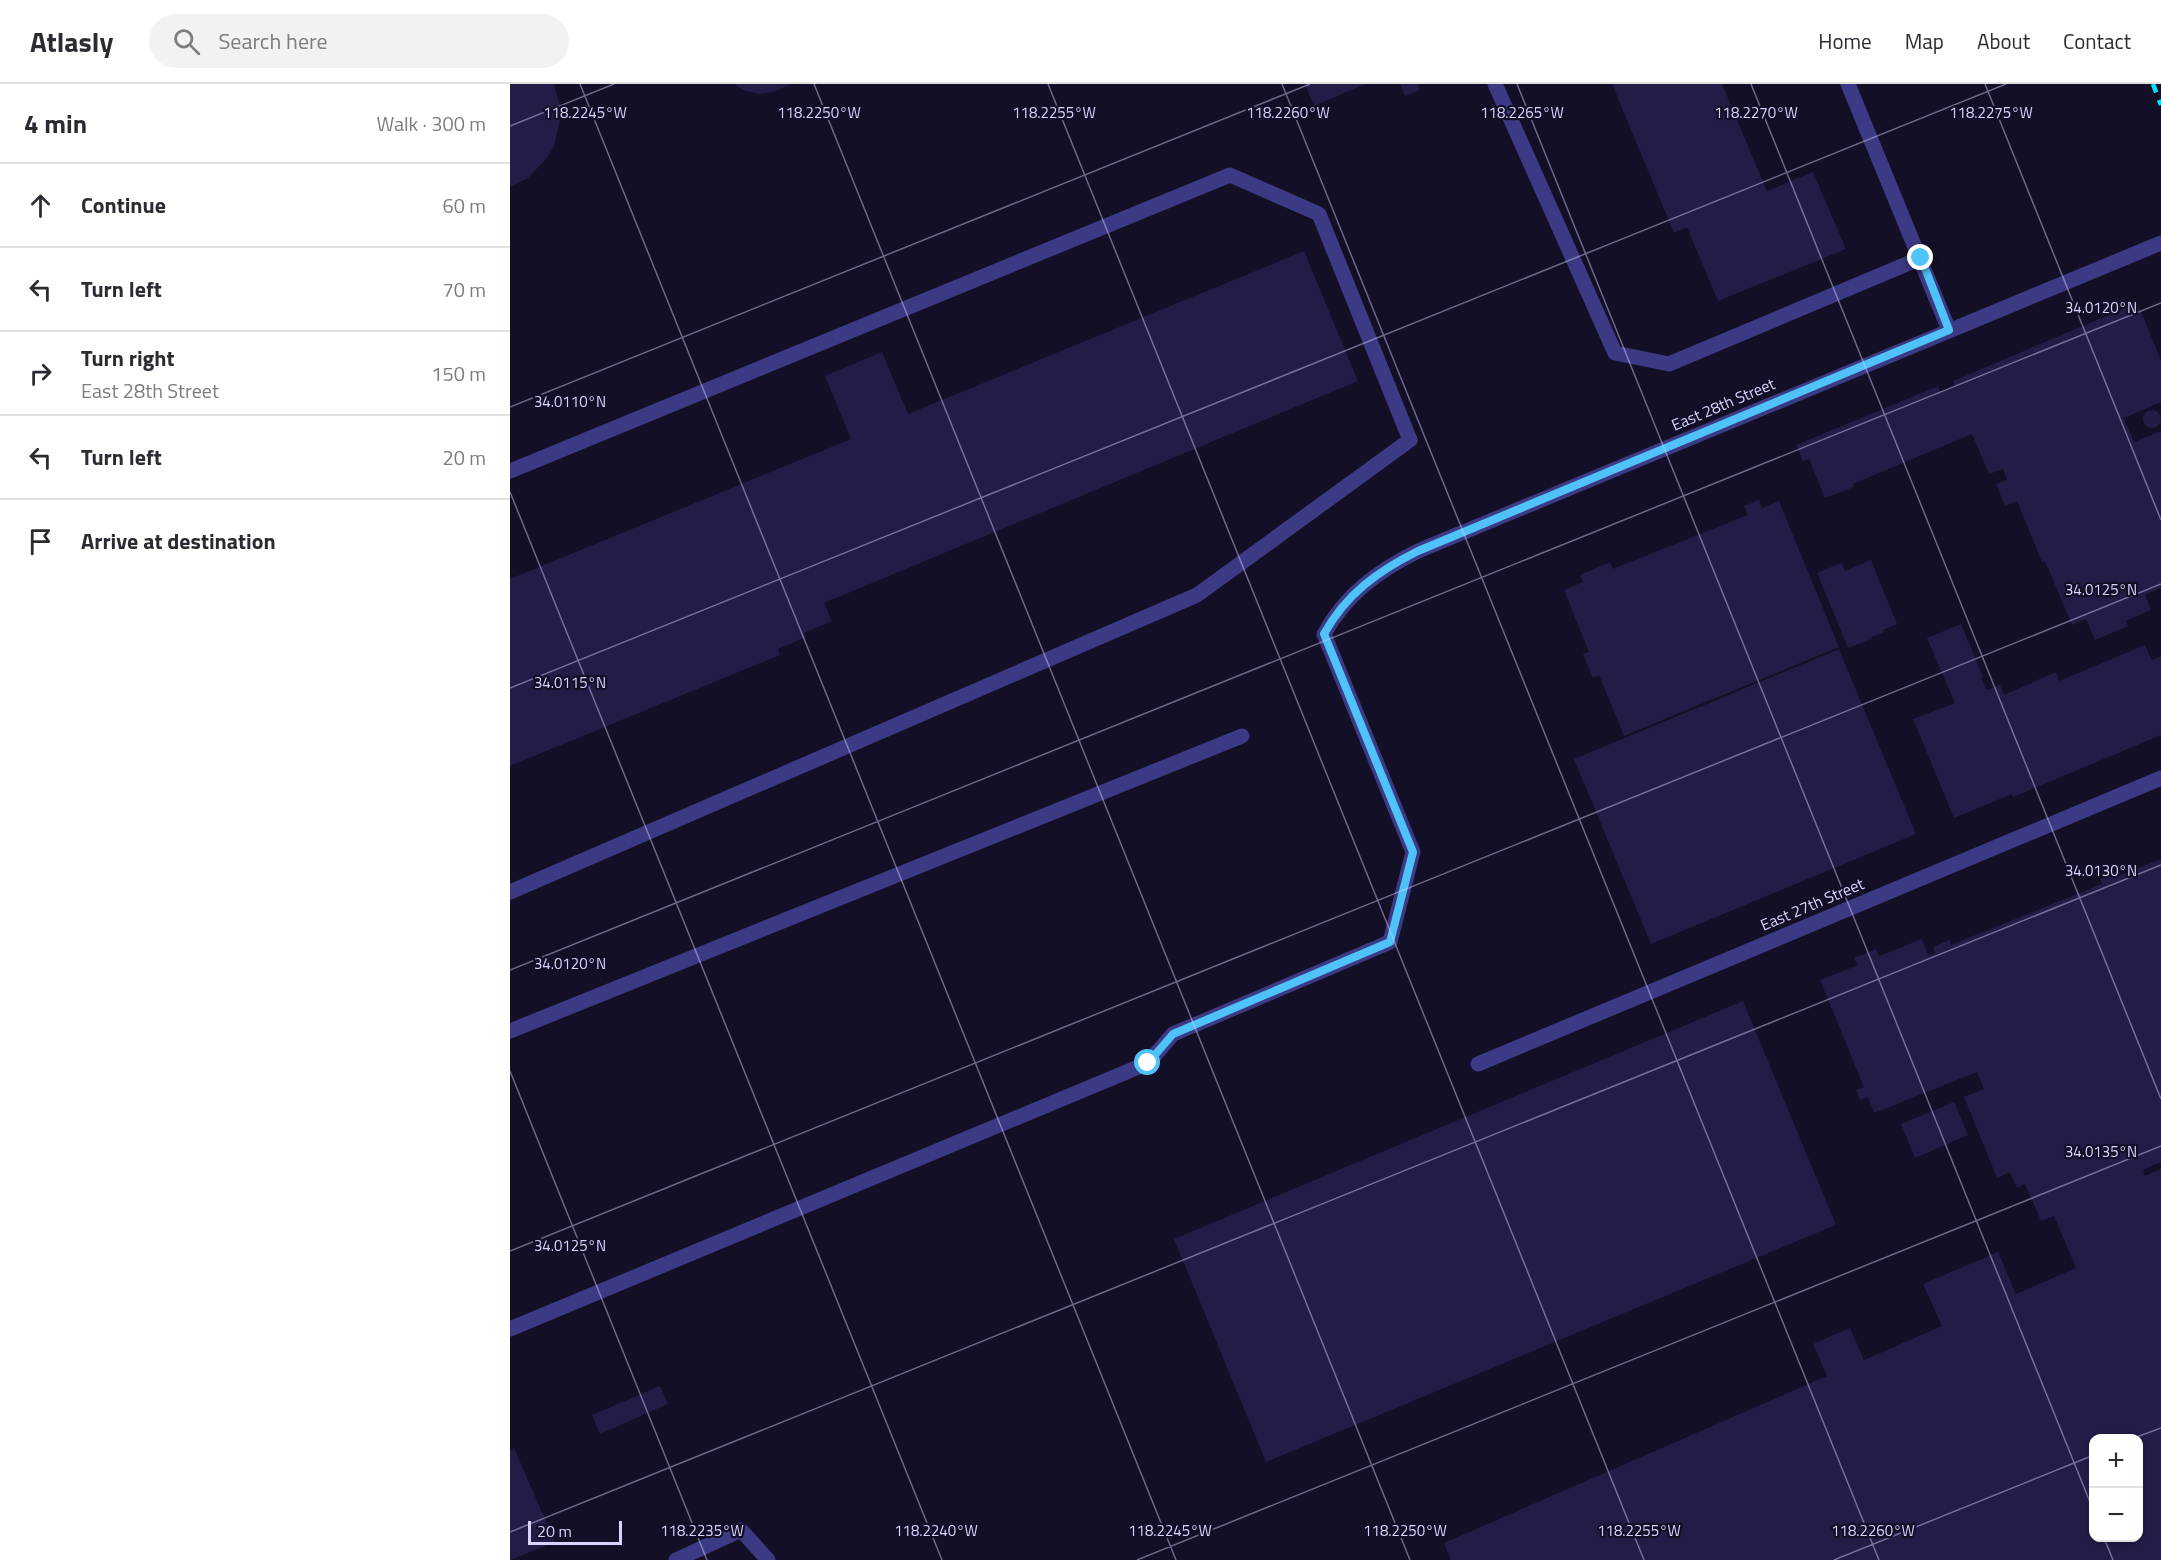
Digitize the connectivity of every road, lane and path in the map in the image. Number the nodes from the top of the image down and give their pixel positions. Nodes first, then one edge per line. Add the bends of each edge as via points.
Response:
1 (1495, 84) edge
2 (1848, 84) edge
3 (2161, 243) edge
4 (1921, 258) junction
5 (1949, 330) junction
6 (510, 471) edge
7 (1242, 736) dead end
8 (2161, 778) edge
9 (510, 892) edge
10 (510, 1030) edge
11 (1478, 1064) dead end
12 (510, 1329) edge
13 (676, 1560) edge
14 (768, 1560) edge

1 - 4 street via 1615,353 1669,364
2 - 4 street
3 - 5 street, East 28th Street
4 - 5 street
5 - 12 street, East 28th Street via 1418,551 1357,590 1324,634 1413,852 1390,942 1173,1034 1148,1063
6 - 9 street via 1230,175 1318,214 1410,440 1197,595
7 - 10 street
8 - 11 street, East 27th Street
13 - 14 street via 741,1530

